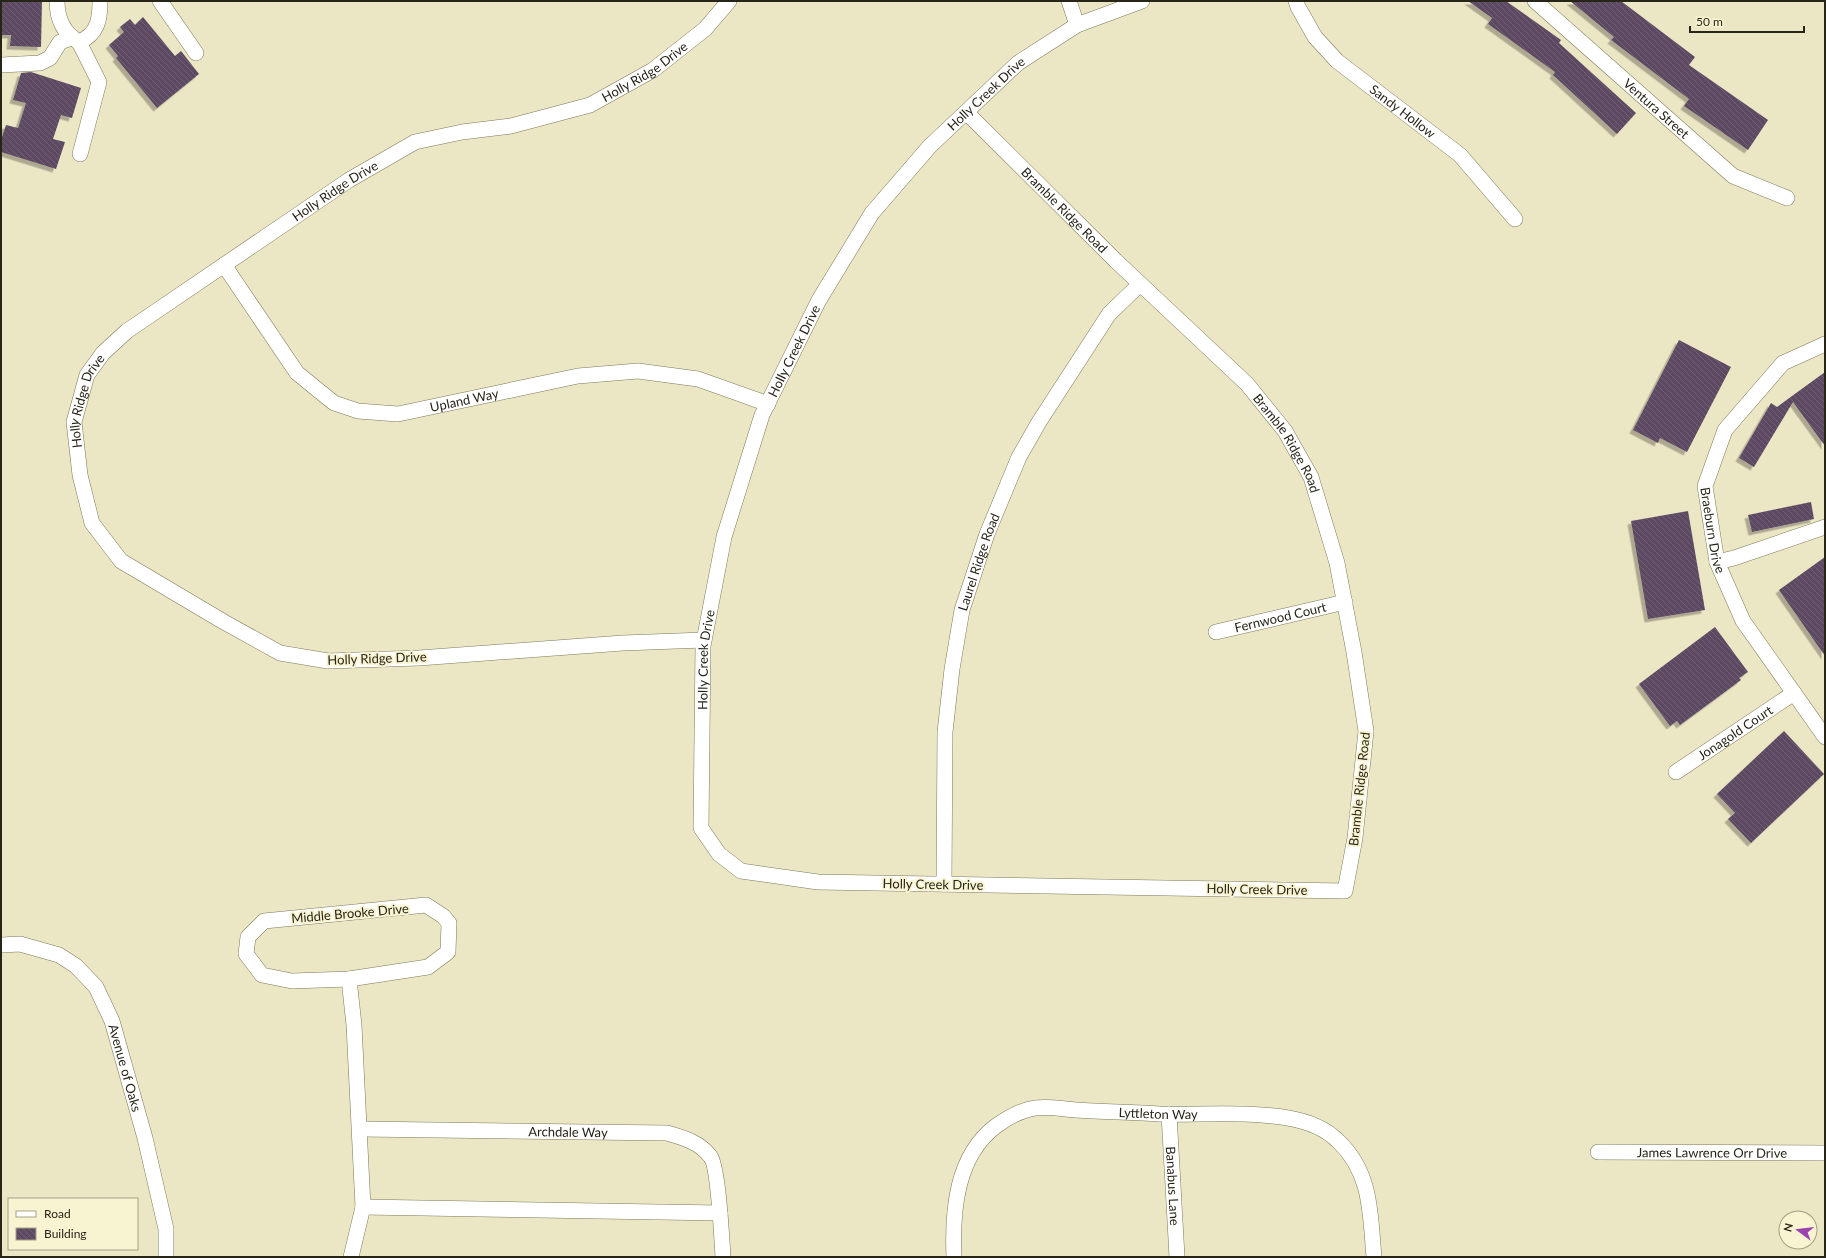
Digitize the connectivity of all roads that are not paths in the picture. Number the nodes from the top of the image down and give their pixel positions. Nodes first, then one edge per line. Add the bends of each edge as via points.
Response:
1 (57, 1) edge
2 (100, 1) edge
3 (160, 1) edge
4 (729, 1) edge
5 (1069, 1) edge
6 (1142, 1) edge
7 (1296, 1) edge
8 (1535, 1) edge
9 (1116, 5) edge
10 (1077, 25) junction
11 (76, 40) junction
12 (196, 53) dead end
13 (1, 65) edge
14 (966, 112) junction
15 (80, 154) dead end
16 (1788, 198) dead end
17 (1515, 219) dead end
18 (224, 265) junction
19 (1140, 284) junction
20 (1825, 344) edge
21 (768, 404) junction
22 (1825, 527) edge
23 (1717, 562) junction
24 (1344, 602) junction
25 (1216, 632) dead end
26 (704, 640) junction
27 (1794, 693) junction
28 (1825, 737) edge
29 (1676, 772) dead end
30 (944, 884) junction
31 (1345, 891) joint
32 (1, 945) edge
33 (349, 979) junction
34 (1169, 1114) junction
35 (360, 1129) junction
36 (1598, 1152) dead end
37 (1825, 1153) edge
38 (363, 1207) junction
39 (720, 1213) junction
40 (166, 1257) edge
41 (351, 1257) edge
42 (723, 1257) edge
43 (954, 1257) edge
44 (1177, 1257) edge
45 (1374, 1257) edge

1 - 11 street via 61,26
2 - 11 street via 100,20 88,38
3 - 12 street
4 - 18 street, Holly Ridge Drive via 705,29 653,70 590,105 511,126 462,132 415,142 349,180
5 - 10 street
6 - 9 street, Holly Creek Drive
7 - 17 street, Sandy Hollow via 1315,37 1337,61 1460,155
8 - 16 street, Ventura Street via 1733,176
9 - 10 street, Holly Creek Drive
10 - 14 street, Holly Creek Drive via 1018,63
11 - 13 street via 60,42 50,58 40,63
11 - 15 street via 99,82
14 - 19 street, Bramble Ridge Road
14 - 21 street, Holly Creek Drive via 930,146 872,213 819,300
18 - 21 street, Upland Way via 297,373 334,403 358,411 398,414 578,376 638,371 698,379
18 - 26 street, Holly Ridge Drive via 127,331 103,353 87,375 74,422 80,475 92,523 121,561 280,653 328,661 419,658 623,642
19 - 24 street, Bramble Ridge Road via 1247,384 1285,431 1311,477 1337,563
19 - 30 street, Laurel Ridge Road via 1109,314 1019,457 987,534 962,610 945,732
20 - 23 street, Braeburn Drive via 1782,363 1725,430 1705,486
21 - 26 street, Holly Creek Drive via 762,415 724,536
22 - 23 street
23 - 27 street, Braeburn Drive via 1743,621
24 - 25 street, Fernwood Court
24 - 31 street, Bramble Ridge Road via 1366,730 1355,838
26 - 30 street, Holly Creek Drive via 701,828 720,854 742,871 818,882
27 - 28 street, Braeburn Drive
27 - 29 street, Jonagold Court
30 - 31 street, Holly Creek Drive
32 - 40 street, Avenue of Oaks via 20,944 59,955 76,966 96,987 112,1021 145,1138 166,1229
33 - 33 street, Middle Brooke Drive via 428,967 448,952 449,923 426,905 264,921 248,937 246,954 262,975 292,981
33 - 35 street
34 - 43 street, Lyttleton Way via 1074,1110 1053,1106 1034,1108 1016,1114 996,1126 983,1137 964,1168 954,1212
34 - 44 street, Banabus Lane
34 - 45 street, Lyttleton Way via 1286,1118 1323,1130 1349,1152 1365,1183
35 - 38 street
35 - 39 street, Archdale Way via 667,1133 696,1142 712,1157
36 - 37 street, James Lawrence Orr Drive
38 - 39 street
38 - 41 street
39 - 42 street, Archdale Way

